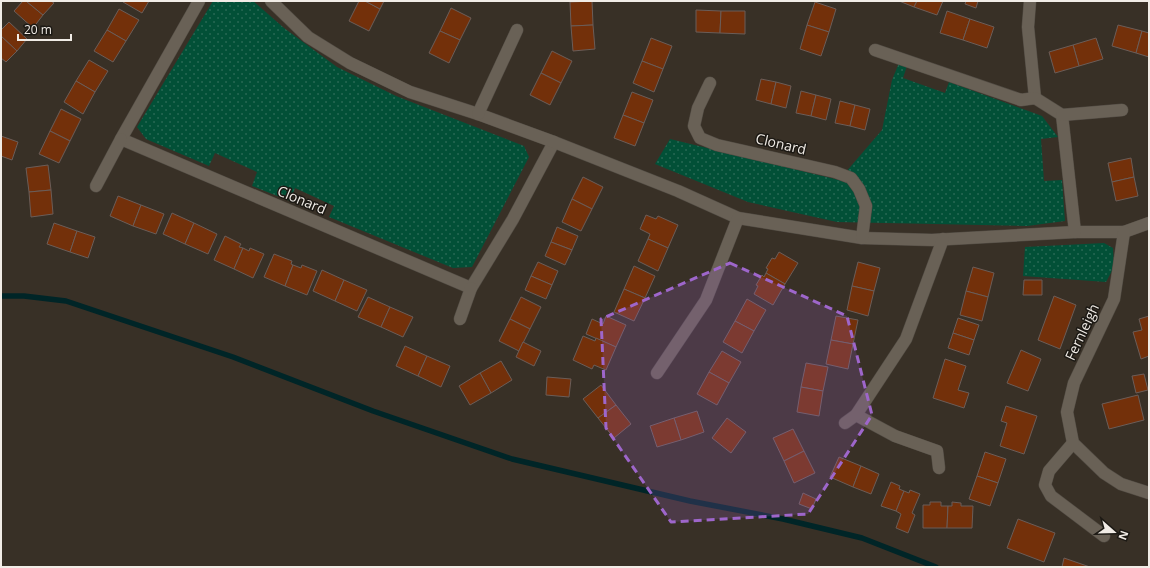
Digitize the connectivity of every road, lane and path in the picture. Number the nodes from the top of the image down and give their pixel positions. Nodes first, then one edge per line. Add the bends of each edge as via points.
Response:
1 (199, 1) edge
2 (271, 1) edge
3 (1030, 1) edge
4 (517, 30) dead end
5 (875, 50) dead end
6 (710, 83) dead end
7 (1035, 98) junction
8 (1122, 110) dead end
9 (478, 114) junction
10 (1062, 115) junction
11 (121, 138) junction
12 (554, 142) junction
13 (96, 186) dead end
14 (738, 218) junction
15 (1149, 223) edge
16 (1075, 232) junction
17 (1124, 232) junction
18 (862, 238) junction
19 (943, 239) junction
20 (471, 288) junction
21 (460, 319) dead end
22 (657, 373) dead end
23 (856, 415) junction
24 (845, 423) dead end
25 (1073, 443) junction
26 (940, 468) dead end
27 (1149, 493) edge
28 (1104, 536) dead end

1 - 11 street
2 - 9 street via 308,37 350,63 410,92
3 - 7 street via 1028,27
4 - 9 street
5 - 7 street via 1021,100
6 - 18 street, Clonard via 698,108 694,126 700,138 716,145 835,172 851,178 866,206
7 - 10 street
8 - 10 street
9 - 12 street
10 - 16 street
11 - 13 street
11 - 20 street, Clonard
12 - 14 street via 678,191
12 - 20 street via 513,219
14 - 18 street
14 - 22 street via 706,300
15 - 17 street
16 - 17 street
16 - 19 street
17 - 25 street, Fernleigh via 1114,299 1074,383 1067,412
18 - 19 street
19 - 23 street via 906,339
20 - 21 street
23 - 24 street
23 - 26 street via 895,436 937,451
25 - 27 street via 1104,473 1121,484
25 - 28 street via 1049,471 1045,485 1051,496

